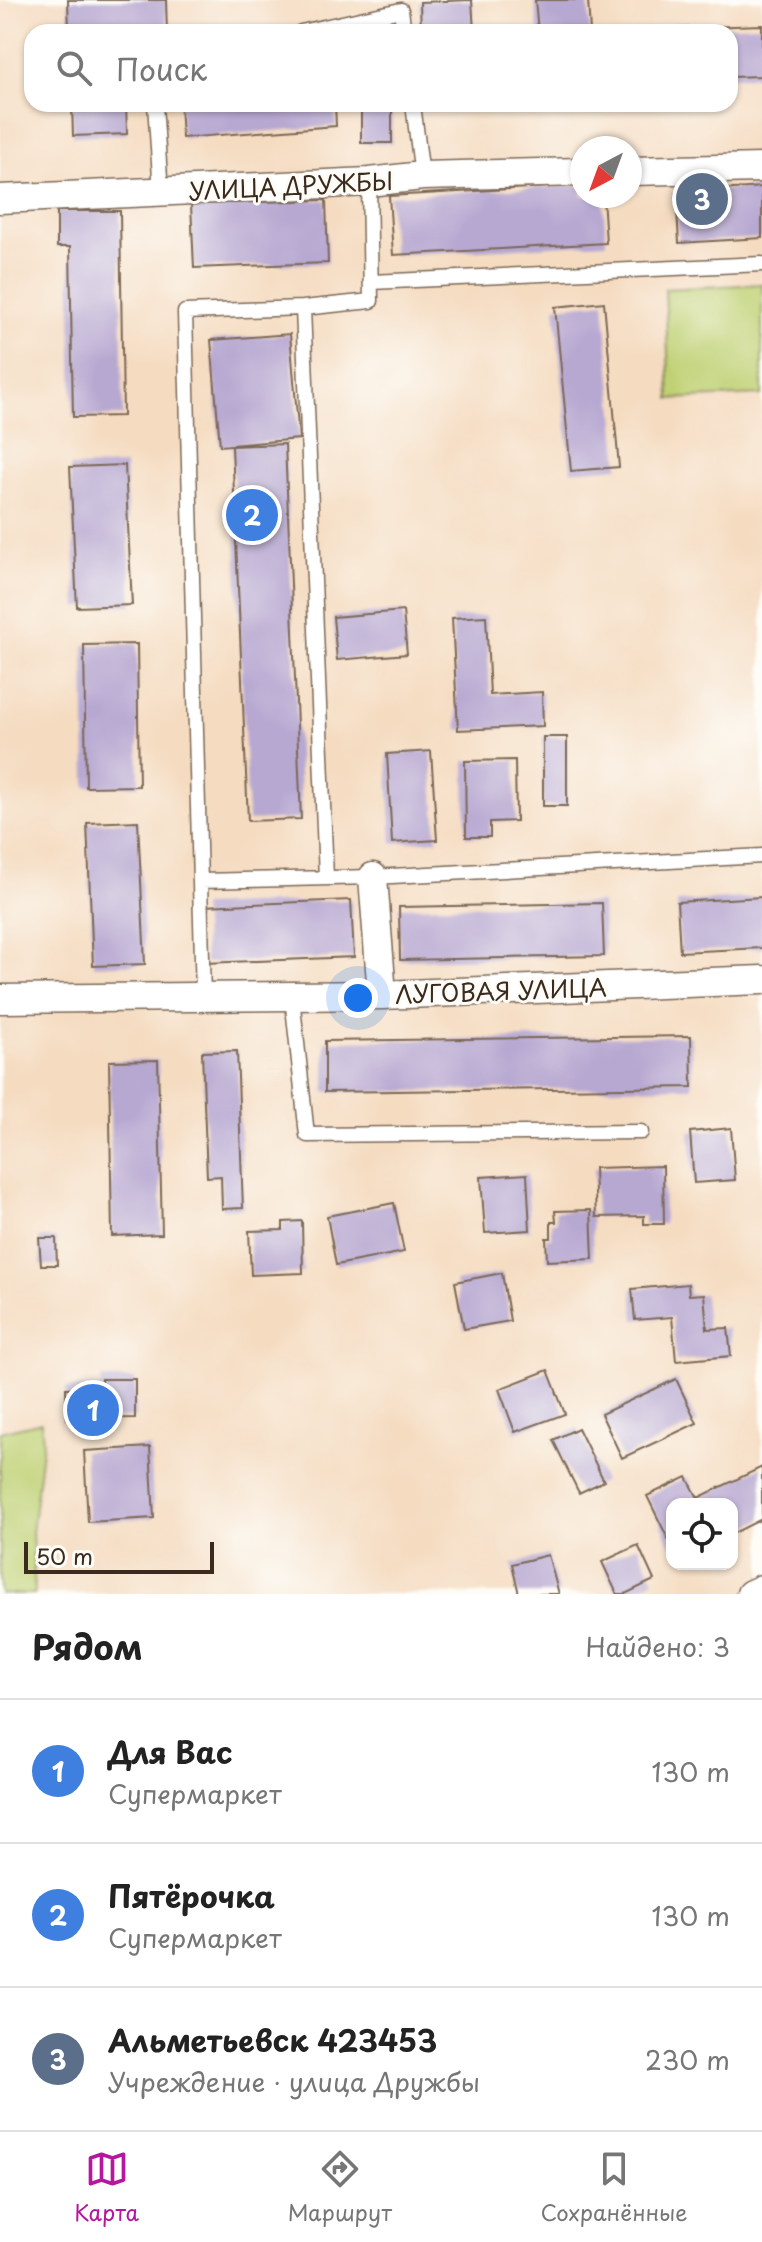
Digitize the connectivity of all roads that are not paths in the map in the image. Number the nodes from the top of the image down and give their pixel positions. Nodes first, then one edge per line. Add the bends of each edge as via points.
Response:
1 (337, 24) edge
2 (403, 24) edge
3 (156, 112) edge
4 (414, 112) edge
5 (762, 168) edge
6 (642, 171) edge
7 (570, 172) edge
8 (422, 176) junction
9 (369, 182) junction
10 (161, 192) junction
11 (0, 199) edge
12 (762, 264) edge
13 (371, 282) junction
14 (303, 308) junction
15 (762, 856) edge
16 (373, 877) junction
17 (326, 878) junction
18 (200, 881) junction
19 (762, 980) edge
20 (382, 995) junction
21 (203, 997) junction
22 (292, 997) junction
23 (0, 999) edge
24 (641, 1132) dead end
25 (762, 1589) edge
26 (751, 1594) edge

1 - 2 lane via 401,10
3 - 10 lane
4 - 8 lane
5 - 6 street
7 - 8 street, УЛИЦА ДРУЖБЫ
8 - 9 street, УЛИЦА ДРУЖБЫ
9 - 10 street, УЛИЦА ДРУЖБЫ
9 - 13 lane
10 - 11 street, УЛИЦА ДРУЖБЫ
12 - 13 lane
13 - 14 lane via 371,301
14 - 17 lane
14 - 18 lane via 185,312
15 - 16 lane
16 - 17 lane
16 - 20 street
17 - 18 lane
18 - 21 lane
19 - 20 street, ЛУГОВАЯ УЛИЦА
20 - 22 street, ЛУГОВАЯ УЛИЦА
21 - 22 street, ЛУГОВАЯ УЛИЦА
21 - 23 street, ЛУГОВАЯ УЛИЦА
22 - 24 lane via 307,1135
25 - 26 street

